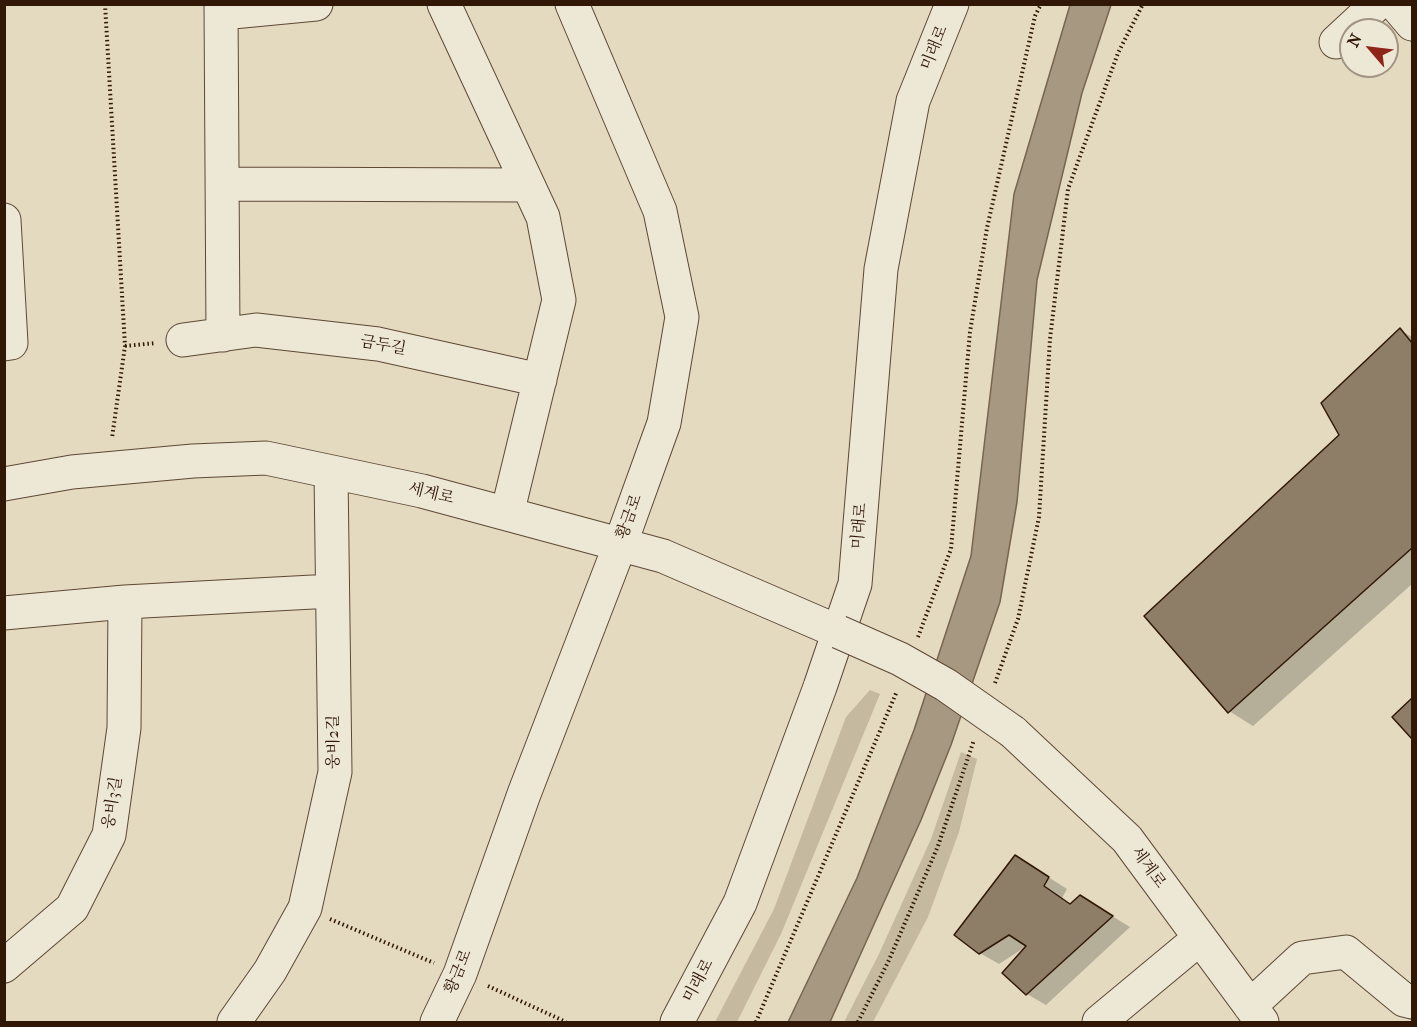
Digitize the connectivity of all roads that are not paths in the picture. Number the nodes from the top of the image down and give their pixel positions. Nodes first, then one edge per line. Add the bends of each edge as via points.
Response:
1 (316, 4) edge
2 (444, 4) edge
3 (572, 4) edge
4 (952, 4) edge
5 (1377, 4) edge
6 (1395, 4) edge
7 (221, 9) edge
8 (1413, 24) edge
9 (1336, 42) dead end
10 (223, 183) junction
11 (528, 184) junction
12 (4, 220) edge
13 (223, 335) junction
14 (183, 340) dead end
15 (4, 344) edge
16 (540, 380) junction
17 (331, 473) junction
18 (4, 483) edge
19 (507, 514) junction
20 (620, 544) junction
21 (332, 591) junction
22 (125, 602) junction
23 (4, 612) edge
24 (839, 632) junction
25 (1200, 938) junction
26 (4, 966) edge
27 (1413, 1002) edge
28 (1256, 1014) edge
29 (234, 1023) edge
30 (437, 1023) edge
31 (677, 1023) edge
32 (1099, 1023) edge

1 - 7 street
2 - 11 street
3 - 20 street, 황금로 via 660,211 682,317 664,423
4 - 24 street, 미래로 via 913,101 881,269 855,584
5 - 9 street
6 - 8 street
7 - 10 street
10 - 11 street
10 - 13 street
11 - 16 street via 543,217 559,300
12 - 15 street via 11,344
13 - 14 street, 금두길
13 - 16 street, 금두길 via 256,330 378,344
16 - 19 street
17 - 18 street, 세계로 via 266,458 108,469
17 - 19 street, 세계로 via 422,491
17 - 21 street, 웅비2길
19 - 20 street, 세계로
20 - 24 street, 세계로 via 663,556
20 - 30 street, 황금로 via 460,974
21 - 22 street
21 - 29 street, 웅비2길 via 335,772 304,908 270,971
22 - 23 street
22 - 26 street, 웅비3길 via 124,728 109,835 72,908
24 - 25 street, 세계로, bridge via 900,659 1013,732 1127,839
24 - 31 street, 미래로 via 740,903
25 - 28 street, 세계로
25 - 32 street
27 - 28 street via 1404,1000 1346,952 1302,958

